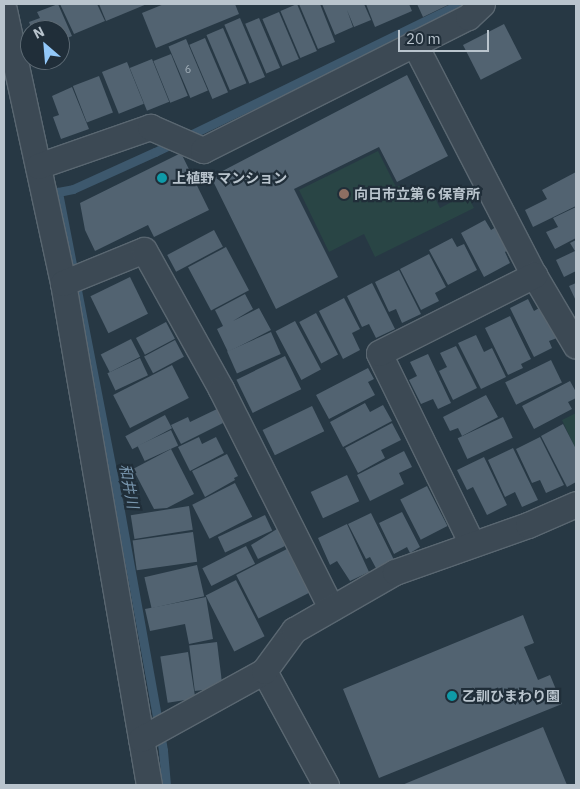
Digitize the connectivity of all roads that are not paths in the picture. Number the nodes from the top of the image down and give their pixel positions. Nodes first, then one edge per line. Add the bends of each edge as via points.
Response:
1 (13, 4) edge
2 (478, 7) edge
3 (4, 9) edge
4 (414, 43) junction
5 (38, 166) junction
6 (534, 275) junction
7 (63, 283) junction
8 (576, 346) edge
9 (576, 504) edge
10 (472, 544) junction
11 (331, 608) junction
12 (264, 671) junction
13 (141, 739) junction
14 (149, 785) edge
15 (326, 785) edge

1 - 3 street
2 - 4 street via 468,17
3 - 5 street
4 - 5 street via 203,150 150,127
4 - 6 street
5 - 7 street
6 - 8 street
6 - 10 street via 379,353
7 - 11 street via 144,250 221,389
7 - 13 street
9 - 10 street
10 - 11 street via 395,572
11 - 12 street via 294,630
12 - 13 street
12 - 15 street
13 - 14 street

